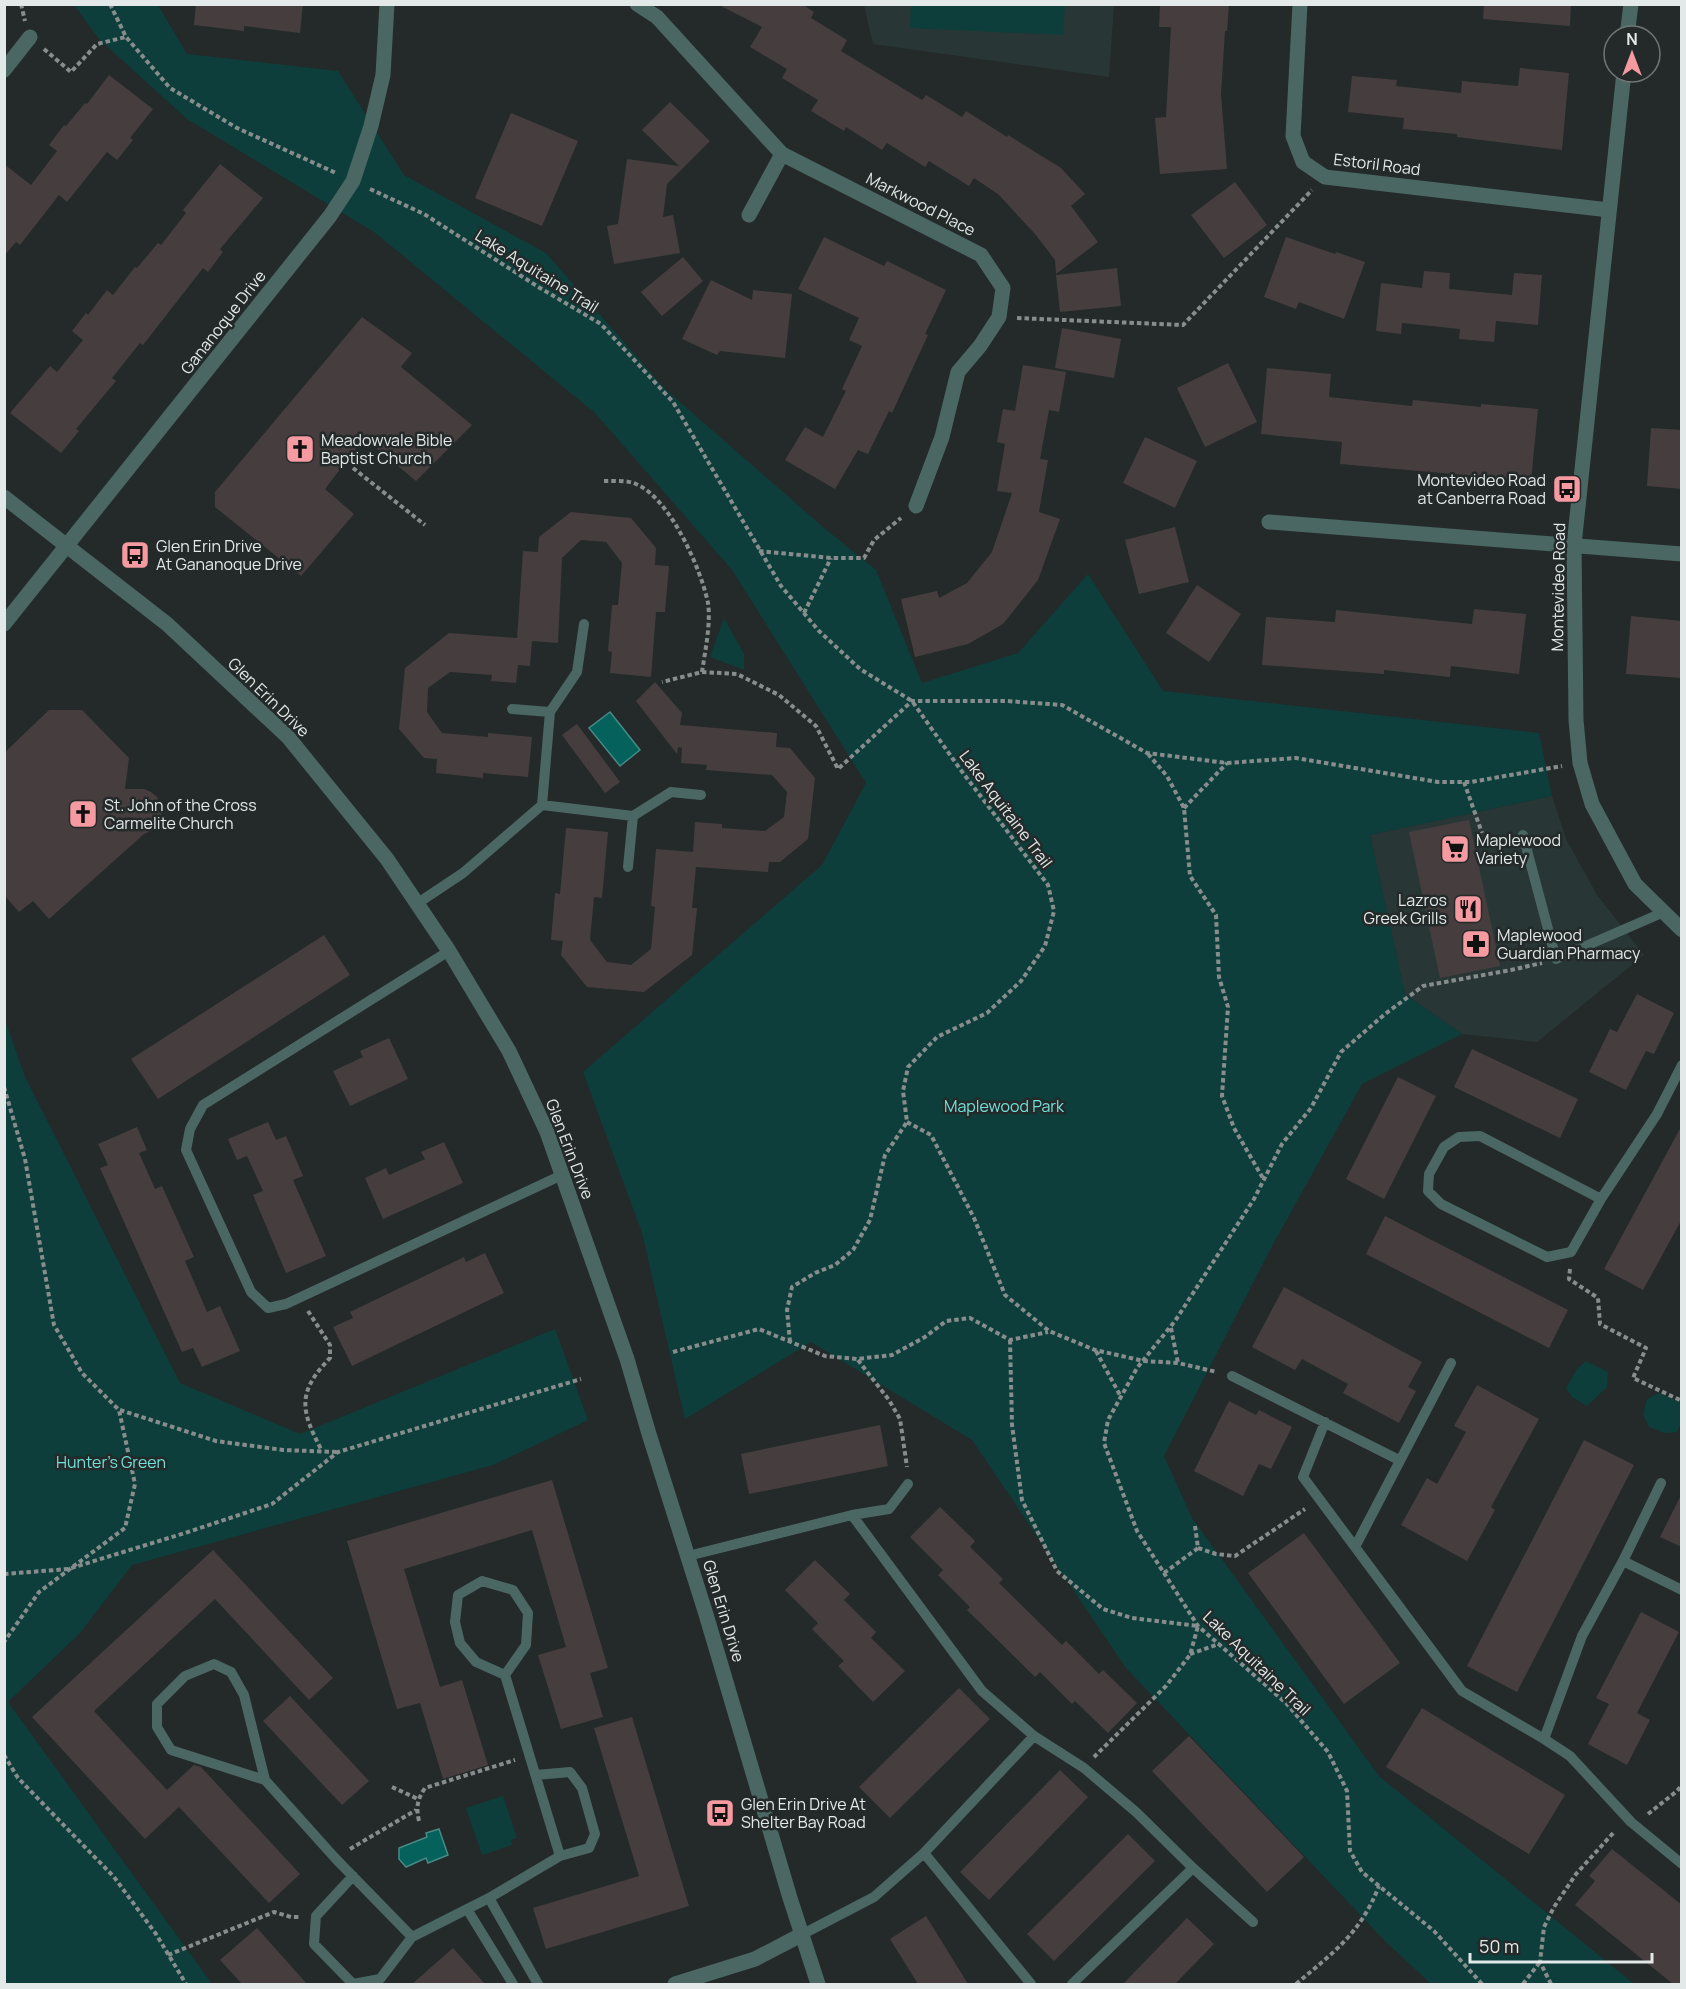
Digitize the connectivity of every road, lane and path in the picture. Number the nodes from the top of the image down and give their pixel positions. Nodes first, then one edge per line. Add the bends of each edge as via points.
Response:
1 (110, 4) edge
2 (387, 4) edge
3 (637, 4) edge
4 (1300, 4) edge
5 (1631, 4) edge
6 (1628, 24) edge
7 (30, 37) joint
8 (126, 37) junction
9 (4, 70) edge
10 (1622, 84) edge
11 (783, 154) junction
12 (1325, 177) junction
13 (353, 181) junction
14 (1609, 210) junction
15 (749, 216) dead end
16 (999, 317) junction
17 (353, 468) dead end
18 (604, 480) dead end
19 (4, 497) edge
20 (916, 506) joint
21 (1269, 522) dead end
22 (425, 525) dead end
23 (1574, 545) junction
24 (67, 547) junction
25 (759, 550) junction
26 (1682, 554) edge
27 (831, 558) junction
28 (804, 613) junction
29 (4, 624) edge
30 (584, 624) dead end
31 (702, 672) junction
32 (662, 682) dead end
33 (912, 701) junction
34 (512, 709) dead end
35 (550, 712) junction
36 (1148, 753) junction
37 (1227, 762) junction
38 (1580, 762) junction
39 (1464, 782) junction
40 (701, 795) dead end
41 (542, 805) junction
42 (1184, 808) junction
43 (633, 816) junction
44 (1482, 832) dead end
45 (1523, 835) dead end
46 (628, 867) dead end
47 (417, 903) junction
48 (1664, 912) junction
49 (1682, 930) edge
50 (449, 951) junction
51 (1556, 959) junction
52 (1682, 1065) edge
53 (4, 1087) edge
54 (907, 1122) junction
55 (562, 1175) junction
56 (1264, 1180) junction
57 (1601, 1199) junction
58 (1571, 1252) junction
59 (300, 1298) junction
60 (1170, 1328) junction
61 (1049, 1331) junction
62 (1010, 1340) junction
63 (790, 1342) junction
64 (1095, 1350) junction
65 (673, 1352) dead end
66 (857, 1359) junction
67 (1144, 1360) junction
68 (1178, 1363) junction
69 (1451, 1363) dead end
70 (1232, 1376) joint
71 (581, 1379) dead end
72 (1121, 1396) junction
73 (1682, 1401) edge
74 (119, 1410) junction
75 (1325, 1422) junction
76 (322, 1451) junction
77 (338, 1452) junction
78 (1399, 1460) junction
79 (1661, 1483) dead end
80 (908, 1484) joint
81 (1320, 1498) junction
82 (852, 1515) junction
83 (1195, 1526) dead end
84 (1355, 1547) junction
85 (1198, 1548) junction
86 (688, 1556) junction
87 (1623, 1561) junction
88 (68, 1569) junction
89 (1164, 1573) junction
90 (4, 1574) edge
91 (1682, 1590) edge
92 (1198, 1626) junction
93 (4, 1642) edge
94 (1219, 1644) junction
95 (1190, 1655) junction
96 (505, 1674) junction
97 (1034, 1736) junction
98 (1544, 1739) junction
99 (4, 1755) edge
100 (530, 1755) junction
101 (1084, 1768) junction
102 (536, 1775) junction
103 (265, 1780) junction
104 (1682, 1785) edge
105 (392, 1787) dead end
106 (417, 1799) junction
107 (416, 1810) junction
108 (419, 1821) dead end
109 (1631, 1822) junction
110 (924, 1853) junction
111 (560, 1856) junction
112 (335, 1858) junction
113 (1682, 1864) edge
114 (1193, 1868) junction
115 (352, 1876) junction
116 (1379, 1886) junction
117 (489, 1898) junction
118 (467, 1909) junction
119 (316, 1916) junction
120 (1253, 1922) dead end
121 (801, 1935) junction
122 (412, 1937) junction
123 (168, 1955) junction
124 (1540, 1962) junction
125 (186, 1984) edge
126 (513, 1984) edge
127 (538, 1984) edge
128 (675, 1984) edge
129 (818, 1984) edge
130 (1031, 1984) edge
131 (1072, 1984) edge
132 (1296, 1984) edge
133 (1482, 1984) edge
134 (1523, 1984) edge
135 (1551, 1984) edge

1 - 8 path, Lake Aquitaine Trail
2 - 13 street, Gananoque Drive via 383,75
3 - 11 street, Markwood Place via 657,17
4 - 12 street, Estoril Road via 1293,136 1303,162
5 - 6 street
7 - 8 path via 71,72 97,44
7 - 9 street
8 - 13 path, Lake Aquitaine Trail via 170,88 237,129
10 - 14 street, Montevideo Road
11 - 15 street
11 - 16 street, Markwood Place via 981,255 1003,288
12 - 14 street, Estoril Road
12 - 16 path via 1183,325
13 - 24 street, Gananoque Drive via 330,216
13 - 25 path, Lake Aquitaine Trail via 424,214 601,324 673,402
14 - 23 street, Montevideo Road
16 - 20 street, Markwood Place via 958,372 942,437
17 - 22 path
18 - 31 path via 634,483 651,493 673,521 698,568 708,605
19 - 24 street, Glen Erin Drive
20 - 27 path via 874,540 864,558
21 - 23 street
23 - 26 street
23 - 38 street, Montevideo Road
24 - 29 street, Gananoque Drive
24 - 47 street, Glen Erin Drive via 167,624 288,737 387,859
25 - 27 path
25 - 28 path, Lake Aquitaine Trail via 781,586
27 - 28 path
28 - 33 path, Lake Aquitaine Trail via 860,669
30 - 35 lane via 578,672
31 - 32 path
31 - 33 path via 737,674 779,695 816,726 838,769
33 - 36 path via 1062,705
33 - 54 path, Lake Aquitaine Trail via 1048,885 1054,911 1045,946 1021,981 987,1012 937,1037 908,1067 903,1091
34 - 35 lane
35 - 41 lane
36 - 37 path
36 - 42 path via 1167,776
37 - 39 path via 1296,758 1438,782
37 - 42 path
38 - 39 path
38 - 48 street, Montevideo Road via 1592,804 1635,884
39 - 44 path
40 - 43 lane via 671,792
41 - 43 lane
41 - 47 lane via 463,873
42 - 56 path via 1190,876 1216,915 1219,976 1228,1007 1222,1096 1234,1128
43 - 46 lane
45 - 51 lane
47 - 50 street, Glen Erin Drive
48 - 49 street, Montevideo Road
48 - 51 lane
50 - 55 street, Glen Erin Drive via 509,1051 547,1132
50 - 59 lane via 203,1105 190,1129 186,1150 251,1292 268,1308
51 - 56 path, Lake Aquitaine Trail via 1423,986 1385,1014 1341,1052 1311,1108 1282,1144
52 - 57 lane via 1656,1114
53 - 74 path via 25,1160 54,1325 82,1373
54 - 61 path via 931,1135 974,1218 1005,1295
54 - 63 path via 885,1155 870,1220 853,1250 835,1265 792,1287 787,1310
55 - 59 lane
55 - 86 street, Glen Erin Drive via 627,1359
56 - 60 path, Lake Aquitaine Trail
57 - 58 lane
57 - 58 lane via 1480,1136 1459,1137 1444,1147 1429,1174 1428,1191 1441,1204 1547,1257
58 - 73 path via 1569,1279 1598,1298 1600,1324 1646,1348 1633,1378
59 - 76 path via 330,1345 330,1358 318,1370 304,1406 307,1423
60 - 67 path, Lake Aquitaine Trail
60 - 68 path
61 - 62 path
61 - 64 path
62 - 66 path via 969,1318 946,1321 892,1355
62 - 92 path via 1012,1425 1022,1500 1057,1570 1103,1609 1132,1618
63 - 65 path via 759,1329
63 - 66 path via 825,1356
64 - 67 path
64 - 72 path
66 - 80 path via 900,1419
67 - 68 path
67 - 72 path, Lake Aquitaine Trail
68 - 70 path
69 - 78 lane
70 - 75 lane
71 - 77 path
72 - 89 path, Lake Aquitaine Trail via 1108,1420 1104,1443 1137,1531
74 - 76 path via 216,1442
74 - 88 path via 135,1484 125,1528
75 - 78 lane
75 - 81 lane via 1303,1477
76 - 77 path
77 - 88 path via 272,1504
78 - 84 lane
79 - 87 lane
80 - 82 lane via 889,1509
81 - 84 lane
81 - 85 path via 1235,1556
82 - 86 lane
82 - 97 lane via 982,1691
83 - 85 path
84 - 98 lane via 1462,1691
85 - 89 path
86 - 121 street, Glen Erin Drive
87 - 91 lane
87 - 98 lane via 1582,1636
88 - 90 path
88 - 93 path via 39,1592
89 - 92 path, Lake Aquitaine Trail
92 - 94 path, Lake Aquitaine Trail
92 - 95 path
94 - 95 path
94 - 116 path, Lake Aquitaine Trail via 1286,1703 1328,1752 1347,1791 1350,1851 1362,1872
95 - 101 path via 1166,1686
96 - 96 lane via 526,1645 528,1613 513,1590 482,1581 458,1595 455,1622 460,1643 476,1662
96 - 100 lane
97 - 101 lane
97 - 110 lane
98 - 109 lane via 1570,1756
99 - 123 path via 18,1778 114,1877
100 - 102 lane
100 - 106 path via 425,1788
101 - 114 lane
102 - 111 lane
102 - 111 lane via 570,1772 582,1788 595,1834 589,1848
103 - 103 lane via 244,1695 231,1672 214,1664 185,1676 157,1704 157,1727 171,1750
103 - 112 lane
104 - 109 path via 1648,1814
105 - 106 path
106 - 107 path
107 - 108 path
107 - 112 path
109 - 113 lane
109 - 124 path via 1617,1829 1598,1849 1554,1907 1544,1927
110 - 121 lane via 874,1897
110 - 130 lane
111 - 117 lane
112 - 115 lane
114 - 120 lane
114 - 131 lane
115 - 119 lane
115 - 122 lane
116 - 132 path via 1359,1926
116 - 133 path, Lake Aquitaine Trail via 1434,1931
117 - 118 lane
117 - 127 lane
118 - 122 lane
118 - 126 lane
119 - 122 lane via 314,1944 353,1984 380,1979
119 - 123 path via 291,1917 274,1912
121 - 128 street via 755,1959
121 - 129 street, Glen Erin Drive
123 - 125 path
124 - 134 path
124 - 135 path

